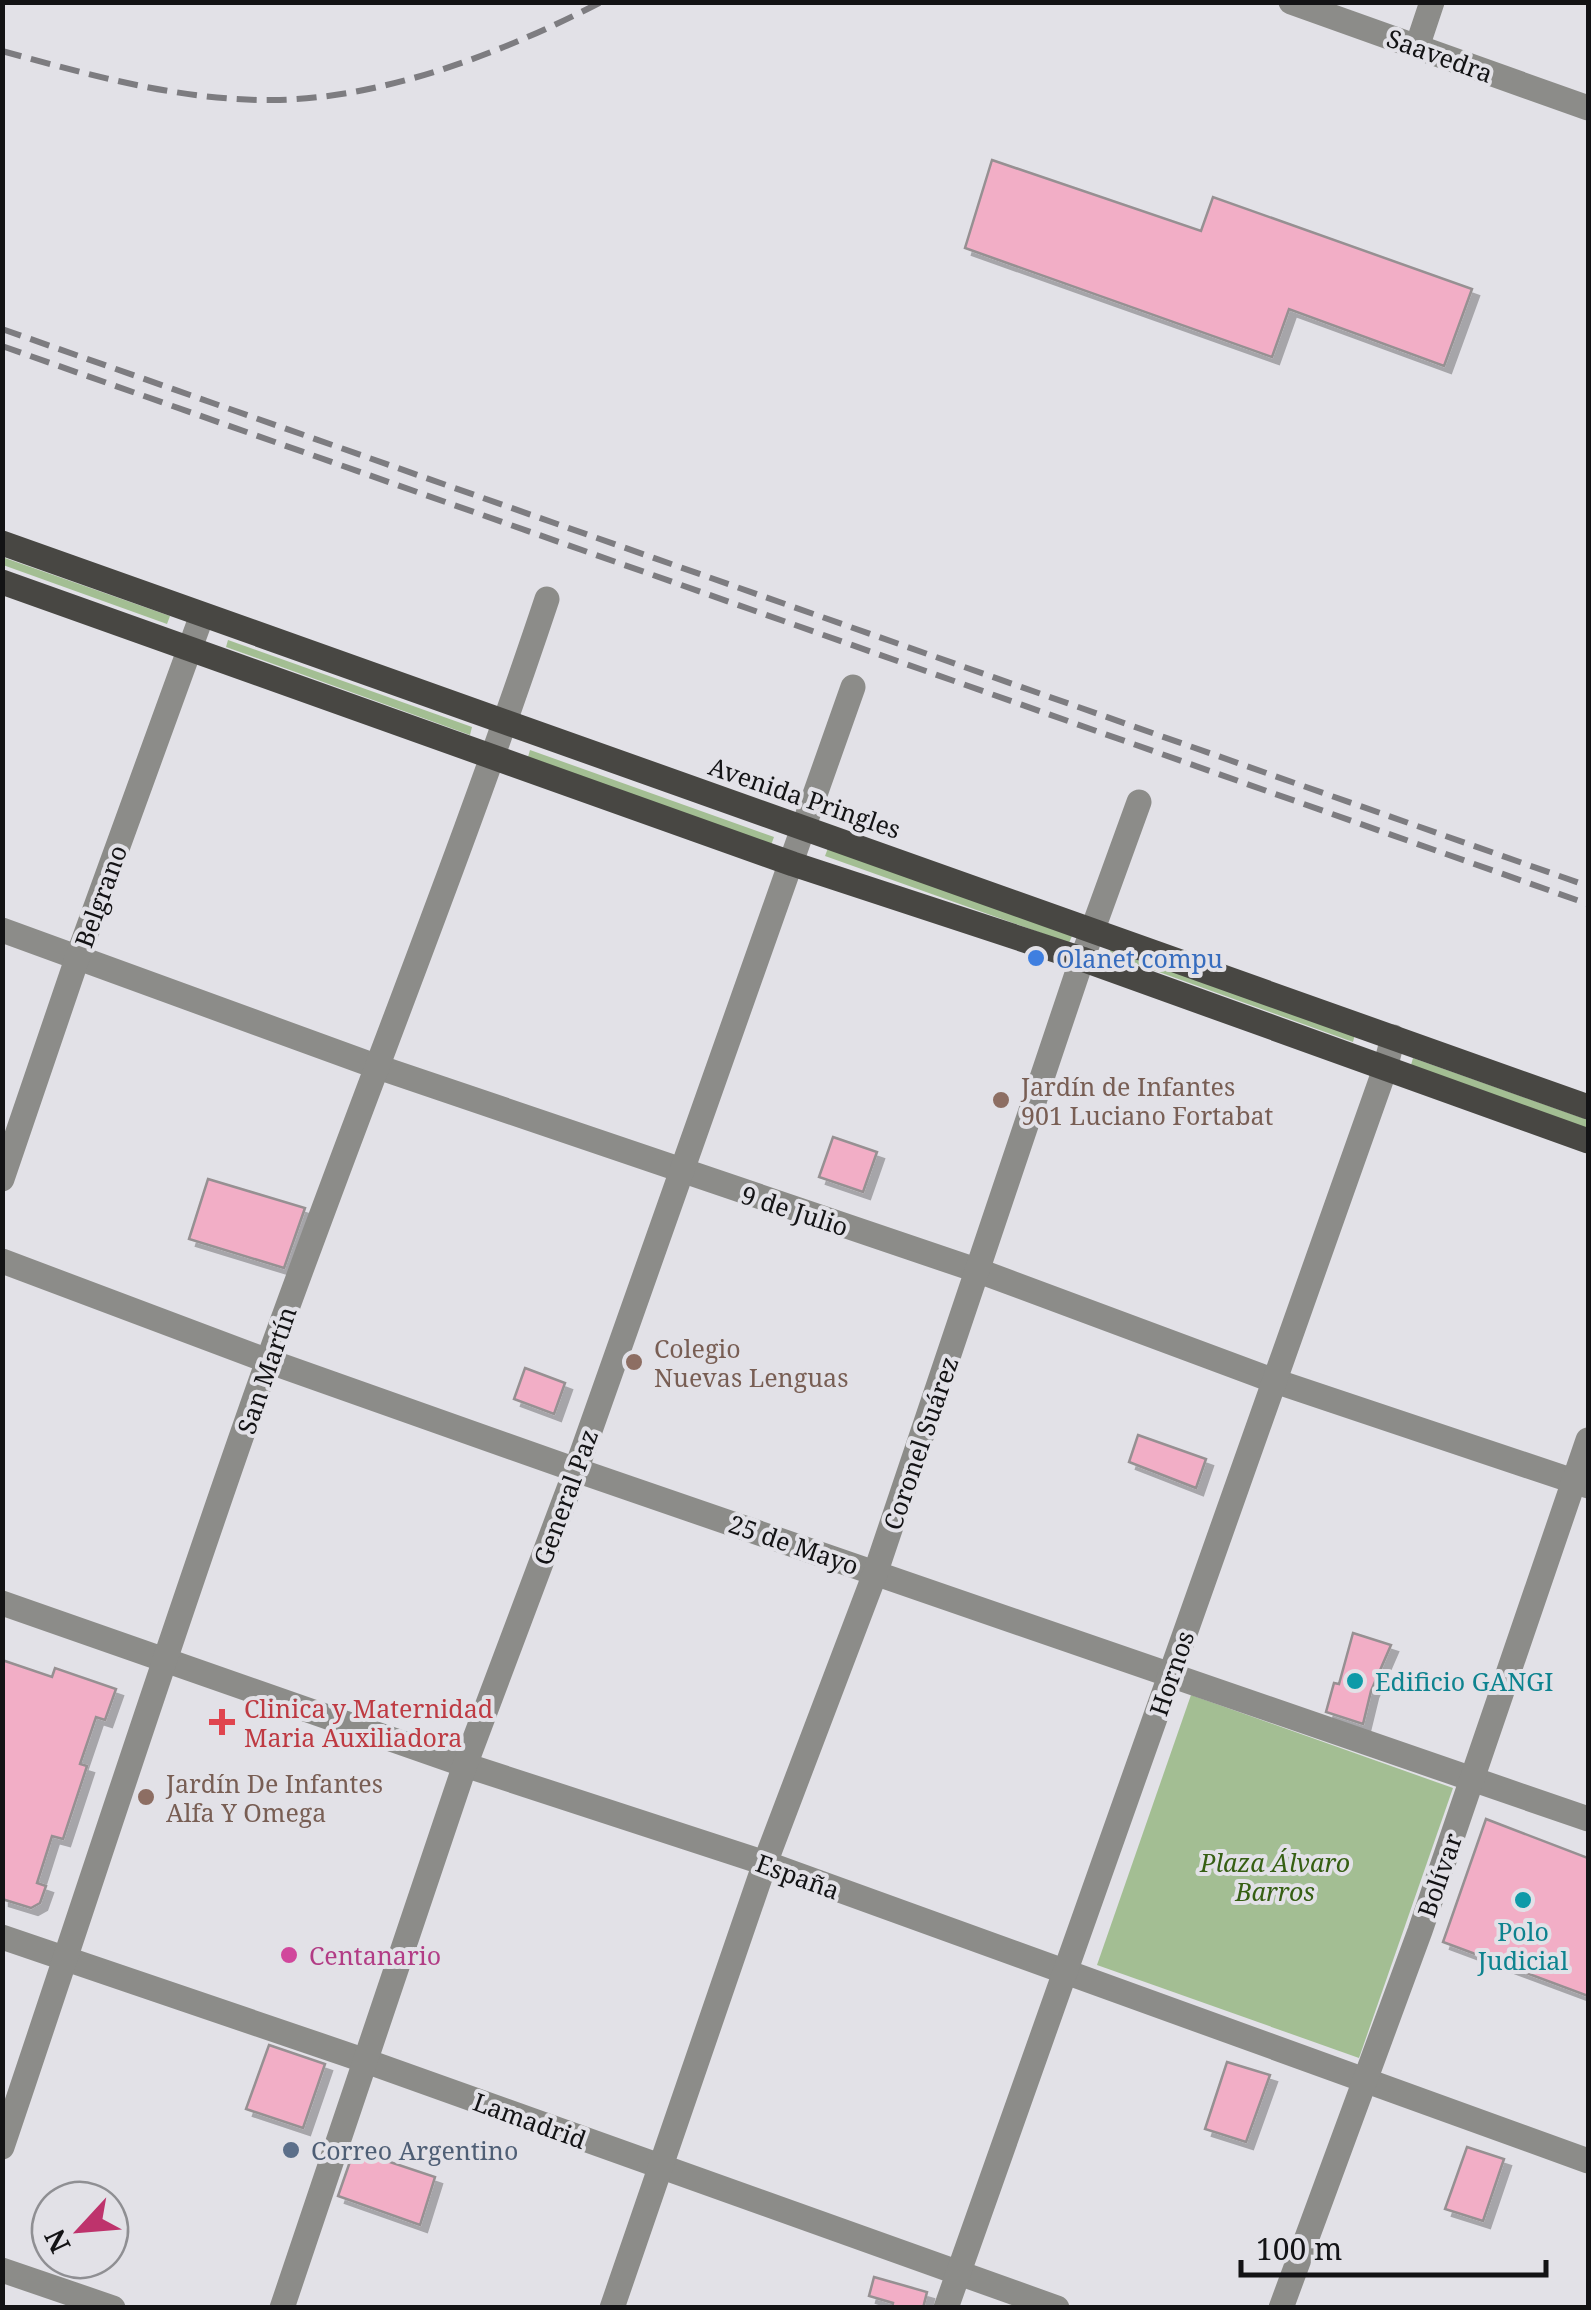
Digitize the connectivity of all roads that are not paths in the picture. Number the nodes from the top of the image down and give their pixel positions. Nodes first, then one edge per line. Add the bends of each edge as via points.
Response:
1 (1290, 2) edge
2 (1432, 2) edge
3 (1417, 48) junction
4 (1588, 108) edge
5 (2, 543) edge
6 (2, 582) edge
7 (547, 599) dead end
8 (202, 614) junction
9 (190, 649) junction
10 (853, 688) dead end
11 (506, 724) junction
12 (494, 758) junction
13 (1139, 802) dead end
14 (804, 828) junction
15 (793, 864) junction
16 (1093, 929) junction
17 (2, 930) edge
18 (78, 956) junction
19 (1082, 959) junction
20 (1393, 1037) junction
21 (375, 1066) junction
22 (1384, 1069) junction
23 (1588, 1107) edge
24 (1588, 1141) edge
25 (680, 1171) junction
26 (2, 1179) edge
27 (2, 1261) edge
28 (978, 1271) junction
29 (268, 1361) junction
30 (1272, 1380) junction
31 (1588, 1440) edge
32 (576, 1470) junction
33 (1581, 1483) edge
34 (876, 1572) junction
35 (2, 1602) edge
36 (167, 1660) junction
37 (1170, 1677) junction
38 (465, 1765) junction
39 (1472, 1778) junction
40 (1588, 1819) edge
41 (764, 1863) junction
42 (2, 1937) edge
43 (65, 1959) junction
44 (1064, 1973) junction
45 (363, 2060) junction
46 (1364, 2080) junction
47 (2, 2146) edge
48 (1588, 2161) edge
49 (660, 2166) junction
50 (2, 2270) edge
51 (958, 2273) junction
52 (112, 2308) edge
53 (282, 2308) edge
54 (612, 2308) edge
55 (946, 2308) edge
56 (1056, 2308) edge
57 (1281, 2308) edge

1 - 3 street, Saavedra
2 - 3 street
3 - 4 street, Saavedra
5 - 8 main road, Avenida Pringles
6 - 9 main road
7 - 11 street, San Martín
8 - 9 street, Belgrano
8 - 11 main road, Avenida Pringles
9 - 12 main road
9 - 18 street, Belgrano
10 - 14 street, General Paz
11 - 12 street, San Martín
11 - 14 main road, Avenida Pringles
12 - 15 main road
12 - 21 street, San Martín
13 - 16 street, Coronel Suárez
14 - 15 street, General Paz
14 - 16 main road, Avenida Pringles
15 - 19 main road
15 - 25 street, General Paz
16 - 19 street, Coronel Suárez
16 - 20 main road, Avenida Pringles
17 - 18 street, 9 de Julio
18 - 21 street, 9 de Julio
18 - 26 street, Belgrano
19 - 22 main road
19 - 28 street, Coronel Suárez
20 - 22 street, Hornos
20 - 23 main road, Avenida Pringles
21 - 25 street, 9 de Julio
21 - 29 street, San Martín
22 - 24 main road
22 - 30 street, Hornos
25 - 28 street, 9 de Julio
25 - 32 street, General Paz
27 - 29 street, 25 de Mayo
28 - 30 street, 9 de Julio
28 - 34 street, Coronel Suárez
29 - 32 street, 25 de Mayo
29 - 36 street, San Martín
30 - 33 street, 9 de Julio
30 - 37 street, Hornos
31 - 33 street, Bolívar
32 - 34 street, 25 de Mayo
32 - 38 street, General Paz
33 - 39 street, Bolívar
34 - 37 street, 25 de Mayo
34 - 41 street, Coronel Suárez
35 - 36 street, España
36 - 38 street, España
36 - 43 street, San Martín
37 - 39 street, 25 de Mayo
37 - 44 street, Hornos
38 - 41 street, España
38 - 45 street, General Paz
39 - 40 street, 25 de Mayo
39 - 46 street, Bolívar
41 - 44 street, España
41 - 49 street, Coronel Suárez
42 - 43 street, Lamadrid
43 - 45 street, Lamadrid
43 - 47 street, San Martín
44 - 46 street, España
44 - 51 street, Hornos
45 - 49 street, Lamadrid
45 - 53 street, General Paz
46 - 48 street, España
46 - 57 street, Bolívar
49 - 51 street, Lamadrid
49 - 54 street, Coronel Suárez
50 - 52 street
51 - 55 street, Hornos
51 - 56 street, Lamadrid

